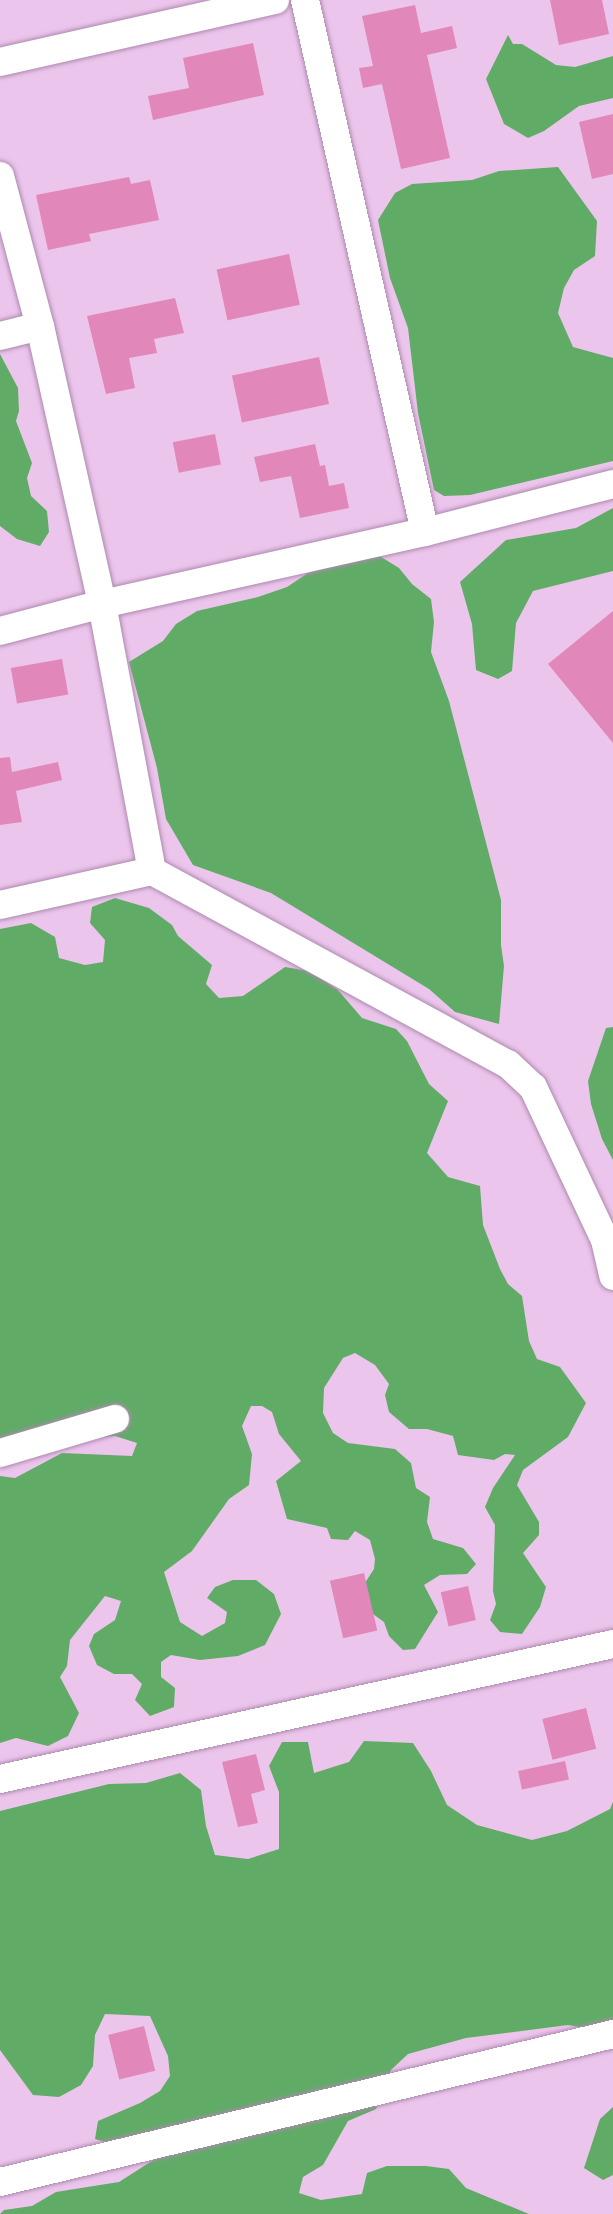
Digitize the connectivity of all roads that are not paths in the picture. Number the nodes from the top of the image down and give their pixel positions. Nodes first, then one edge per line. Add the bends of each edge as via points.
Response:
1 (275, 0) edge
2 (305, 0) edge
3 (0, 62) edge
4 (0, 176) edge
5 (40, 326) junction
6 (0, 336) edge
7 (613, 484) edge
8 (425, 532) junction
9 (103, 604) junction
10 (0, 631) edge
11 (152, 871) junction
12 (0, 905) edge
13 (609, 1238) edge
14 (613, 1276) edge
15 (116, 1419) dead end
16 (0, 1453) edge
17 (613, 1644) edge
18 (0, 1779) edge
19 (613, 2034) edge
20 (0, 2182) edge

1 - 3 street
2 - 8 street
4 - 5 street
5 - 6 street
5 - 9 street
7 - 8 street
8 - 9 street
9 - 10 street
9 - 11 street
11 - 12 street
11 - 13 street via 509,1063 533,1087
13 - 14 street
15 - 16 street
17 - 18 street
19 - 20 street

